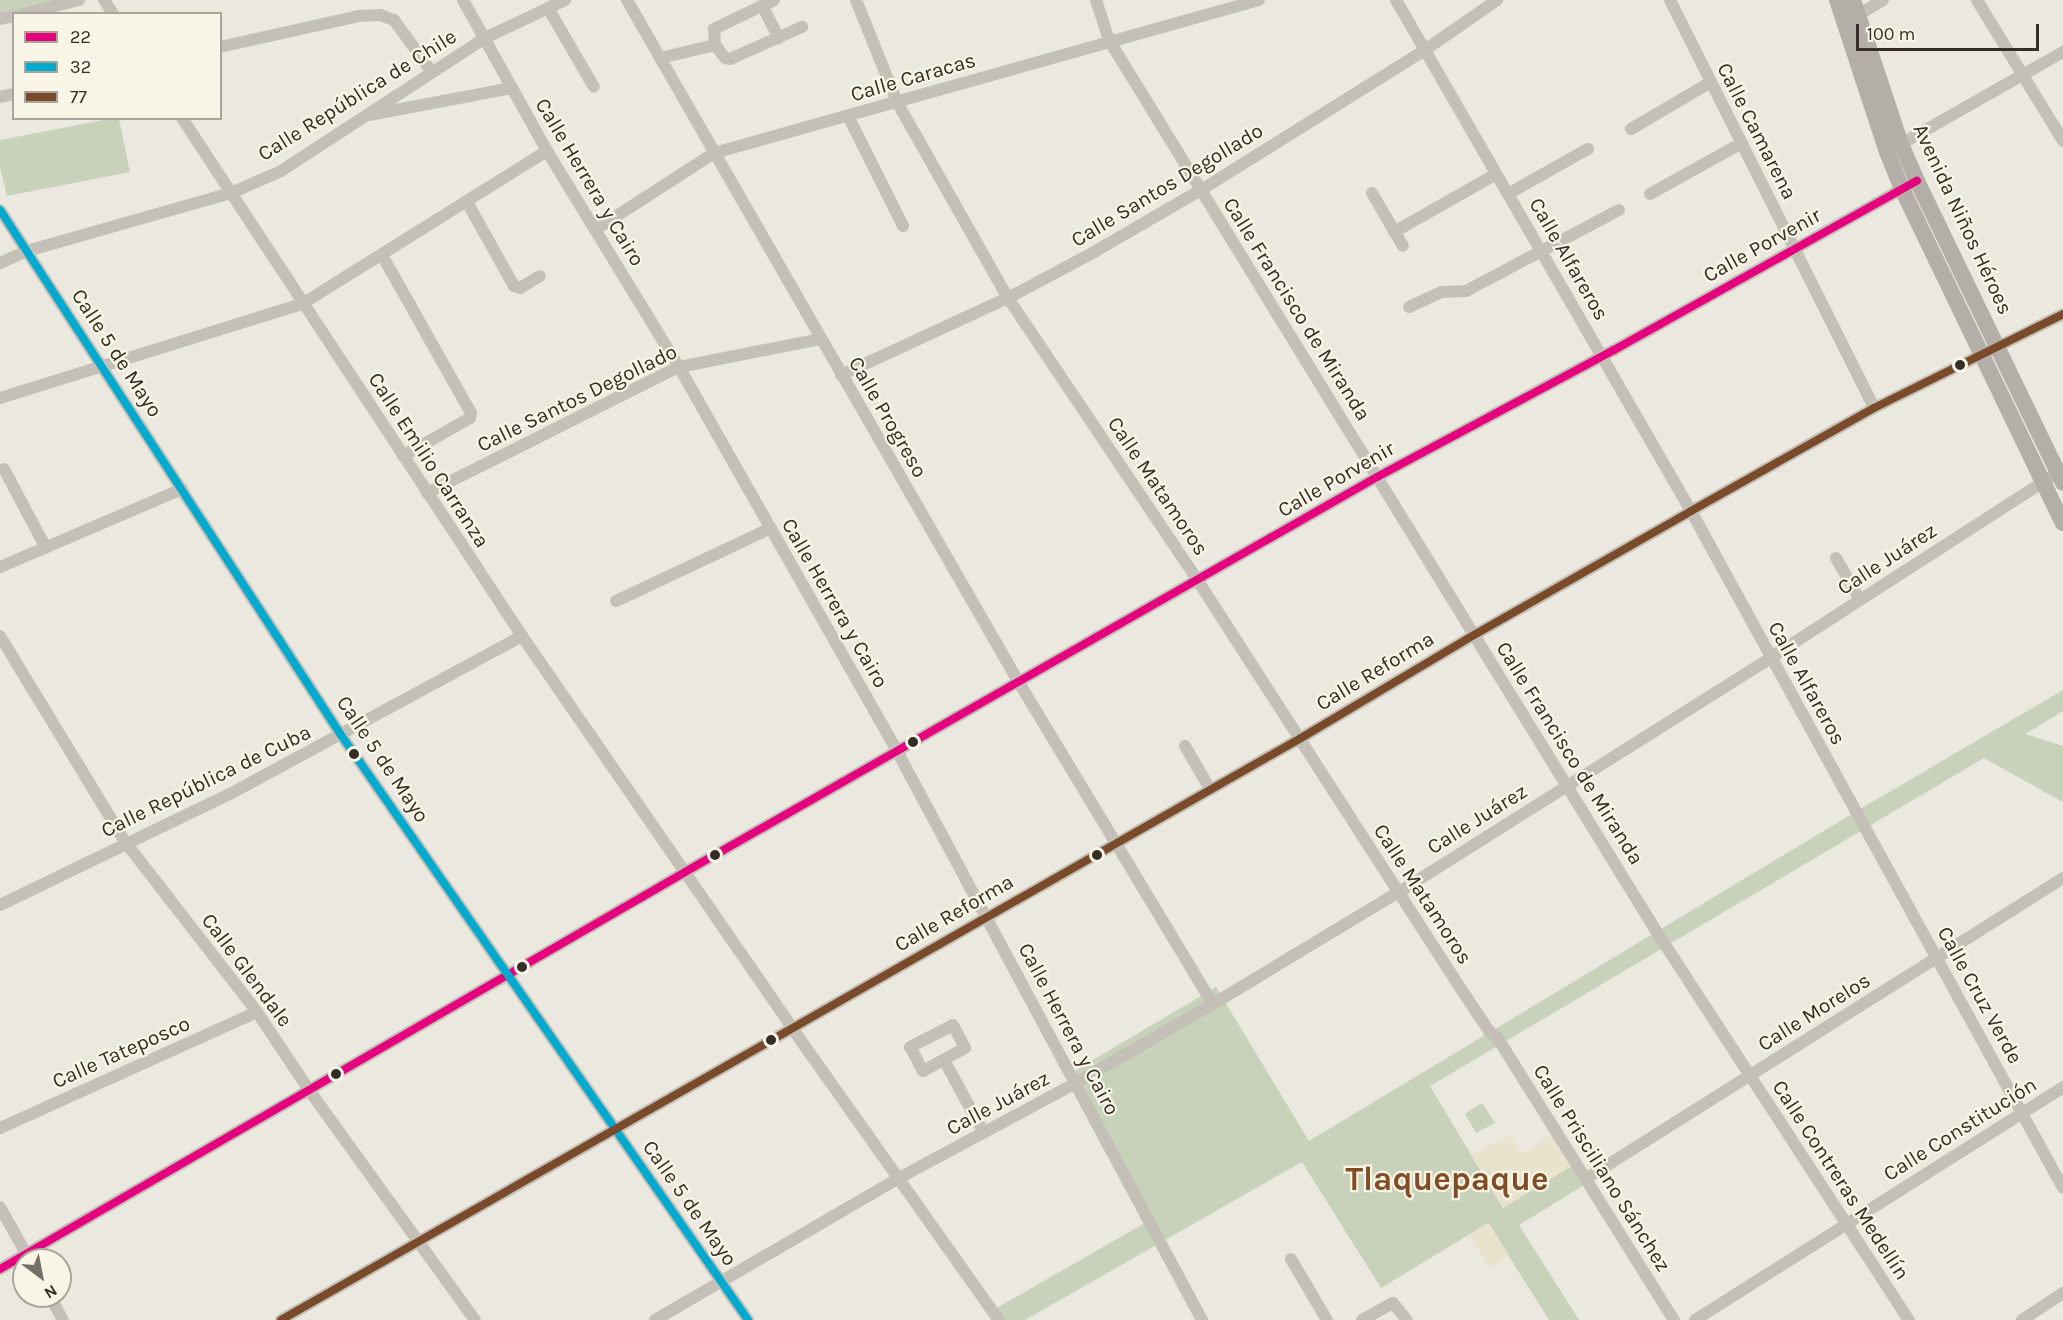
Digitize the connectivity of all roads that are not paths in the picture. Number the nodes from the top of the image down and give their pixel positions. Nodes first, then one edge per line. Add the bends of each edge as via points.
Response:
1 (79, 0) edge
2 (463, 0) edge
3 (565, 0) edge
4 (627, 0) edge
5 (774, 0) edge
6 (856, 0) edge
7 (1096, 0) edge
8 (1259, 0) edge
9 (1396, 0) edge
10 (1497, 0) edge
11 (1670, 0) edge
12 (1837, 0) edge
13 (1883, 0) edge
14 (1977, 0) edge
15 (763, 7) junction
16 (1856, 7) edge
17 (548, 8) junction
18 (31, 12) edge
19 (802, 27) dead end
20 (484, 38) junction
21 (779, 38) junction
22 (1109, 40) junction
23 (715, 45) junction
24 (222, 47) edge
25 (1425, 50) junction
26 (2063, 52) edge
27 (660, 58) junction
28 (431, 71) junction
29 (2023, 75) junction
30 (1711, 82) junction
31 (594, 87) dead end
32 (512, 88) junction
33 (897, 102) junction
34 (362, 116) junction
35 (848, 116) junction
36 (183, 120) edge
37 (1631, 129) dead end
38 (2063, 141) edge
39 (1742, 143) junction
40 (1901, 144) junction
41 (1588, 149) dead end
42 (547, 151) junction
43 (714, 153) junction
44 (1496, 174) junction
45 (1917, 181) junction
46 (1902, 189) junction
47 (1201, 190) junction
48 (231, 193) junction
49 (1372, 193) dead end
50 (1508, 194) junction
51 (1650, 194) dead end
52 (467, 202) junction
53 (0, 210) edge
54 (1620, 210) dead end
55 (903, 226) dead end
56 (595, 230) junction
57 (1394, 232) junction
58 (1402, 246) dead end
59 (1795, 250) junction
60 (27, 251) junction
61 (1542, 251) junction
62 (382, 255) junction
63 (0, 263) edge
64 (540, 276) dead end
65 (1008, 298) junction
66 (302, 304) junction
67 (1409, 307) dead end
68 (2063, 314) edge
69 (820, 339) junction
70 (1997, 346) junction
71 (1982, 354) junction
72 (1603, 356) junction
73 (101, 364) junction
74 (679, 367) junction
75 (841, 375) junction
76 (0, 398) edge
77 (1874, 408) junction
78 (403, 456) junction
79 (4, 469) dead end
80 (2061, 475) edge
81 (1377, 477) junction
82 (2043, 482) junction
83 (182, 489) junction
84 (427, 493) junction
85 (1691, 511) junction
86 (2063, 523) edge
87 (771, 528) junction
88 (46, 548) junction
89 (1836, 558) dead end
90 (0, 567) edge
91 (1198, 581) junction
92 (616, 600) dead end
93 (1860, 600) junction
94 (1474, 635) junction
95 (0, 636) edge
96 (522, 636) junction
97 (1770, 658) junction
98 (1018, 681) junction
99 (341, 735) junction
100 (1301, 738) junction
101 (1185, 746) dead end
102 (897, 751) junction
103 (1567, 786) junction
104 (1210, 789) junction
105 (1863, 821) joint
106 (1116, 842) junction
107 (126, 843) junction
108 (685, 872) junction
109 (2063, 878) edge
110 (1399, 891) junction
111 (0, 905) edge
112 (986, 917) junction
113 (1662, 940) joint
114 (1937, 958) junction
115 (508, 975) junction
116 (1213, 1004) junction
117 (257, 1012) junction
118 (792, 1028) junction
119 (1497, 1036) joint
120 (944, 1060) dead end
121 (1750, 1075) junction
122 (1076, 1083) junction
123 (2063, 1088) edge
124 (309, 1090) junction
125 (2022, 1113) junction
126 (0, 1128) edge
127 (616, 1130) junction
128 (984, 1133) junction
129 (1587, 1178) junction
130 (897, 1179) junction
131 (2063, 1188) edge
132 (0, 1207) edge
133 (1847, 1224) junction
134 (419, 1243) junction
135 (22, 1248) edge
136 (42, 1248) edge
137 (1291, 1259) dead end
138 (721, 1281) junction
139 (2063, 1293) edge
140 (281, 1320) edge
141 (475, 1320) edge
142 (655, 1320) edge
143 (748, 1320) edge
144 (999, 1320) edge
145 (1202, 1320) edge
146 (1327, 1320) edge
147 (1362, 1320) edge
148 (1407, 1320) edge
149 (1674, 1320) edge
150 (1695, 1320) edge
151 (1909, 1320) edge
152 (2022, 1320) edge

1 - 18 street
2 - 20 street, Calle Herrera y Cairo
3 - 17 street, Calle República de Chile
4 - 27 street, Calle Progreso
5 - 15 street
6 - 33 street, Calle Matamoros
7 - 22 street, Calle Francisco de Miranda
8 - 22 street, Calle Caracas
9 - 25 street, Calle Alfareros
10 - 25 street, Calle Santos Degollado
11 - 30 street, Calle Camarena
12 - 46 main road, Avenida Niños Héroes
13 - 16 street
14 - 29 street
15 - 21 street
15 - 23 street via 716,27 712,33
16 - 40 main road, Avenida Niños Héroes
17 - 20 street, Calle República de Chile
17 - 31 street
19 - 21 street
20 - 28 street, Calle República de Chile
20 - 32 street, Calle Herrera y Cairo
21 - 23 street via 727,59
22 - 33 street, Calle Caracas
22 - 47 street, Calle Francisco de Miranda
23 - 27 street
24 - 28 street via 359,16 380,15 394,20
25 - 44 street, Calle Alfareros
25 - 47 street, Calle Santos Degollado
26 - 29 street
27 - 43 street, Calle Progreso
28 - 34 street, Calle República de Chile
29 - 38 street
29 - 40 street
30 - 37 street
30 - 39 street, Calle Camarena
32 - 34 street
32 - 42 street, Calle Herrera y Cairo
33 - 35 street, Calle Caracas
33 - 65 street, Calle Matamoros
34 - 48 street, Calle República de Chile via 281,171
35 - 43 street, Calle Caracas
35 - 55 street
36 - 48 street, Calle Emilio Carranza
39 - 51 street
39 - 59 street, Calle Camarena
40 - 45 main road, Avenida Niños Héroes
41 - 50 street
42 - 52 street
42 - 56 street, Calle Herrera y Cairo
43 - 56 street, Calle Caracas
43 - 69 street, Calle Progreso
44 - 50 street, Calle Alfareros
44 - 57 street
45 - 46 street, Calle Porvenir
45 - 70 main road, Avenida Niños Héroes
46 - 59 street, Calle Porvenir
46 - 71 main road, Avenida Niños Héroes
47 - 65 street, Calle Santos Degollado
47 - 81 street, Calle Francisco de Miranda
48 - 60 street, Calle República de Chile
48 - 66 street, Calle Emilio Carranza
49 - 57 street
50 - 61 street, Calle Alfareros
52 - 62 street
52 - 64 street via 514,286 520,288
53 - 60 street, Calle 5 de Mayo
54 - 61 street
56 - 74 street, Calle Herrera y Cairo
57 - 58 street
59 - 72 street, Calle Porvenir
59 - 77 street, Calle Camarena
60 - 63 street, Calle República de Chile
60 - 73 street, Calle 5 de Mayo
61 - 67 street via 1466,291 1441,292
61 - 72 street, Calle Alfareros
62 - 66 street
62 - 78 street via 471,412 467,420
65 - 75 street, Calle Santos Degollado
65 - 91 street, Calle Matamoros
66 - 73 street
66 - 78 street, Calle Emilio Carranza
68 - 70 street, Calle Reforma
69 - 74 street, Calle Santos Degollado
69 - 75 street, Calle Progreso
70 - 71 street, Calle Reforma
70 - 80 main road, Avenida Niños Héroes
71 - 77 street, Calle Reforma
71 - 82 main road, Avenida Niños Héroes
72 - 81 street, Calle Porvenir
72 - 85 street, Calle Alfareros
73 - 76 street
73 - 83 street, Calle 5 de Mayo
74 - 84 street, Calle Santos Degollado
74 - 87 street, Calle Herrera y Cairo
75 - 98 street, Calle Progreso
77 - 85 street, Calle Reforma
78 - 84 street, Calle Emilio Carranza
79 - 88 street
80 - 82 street, Calle Juárez
81 - 91 street, Calle Porvenir
81 - 94 street, Calle Francisco de Miranda
82 - 86 main road, Avenida Niños Héroes
82 - 93 street, Calle Juárez
83 - 88 street
83 - 99 street, Calle 5 de Mayo
84 - 96 street, Calle Emilio Carranza
85 - 94 street, Calle Reforma
85 - 97 street, Calle Alfareros
87 - 92 street
87 - 102 street, Calle Herrera y Cairo
88 - 90 street
89 - 93 street
91 - 98 street, Calle Porvenir
91 - 100 street, Calle Matamoros
93 - 97 street, Calle Juárez
94 - 100 street, Calle Reforma
94 - 103 street, Calle Francisco de Miranda
95 - 107 street, Calle Glendale
96 - 99 street, Calle República de Cuba
96 - 108 street, Calle Emilio Carranza
97 - 103 street, Calle Juárez
97 - 105 street, Calle Alfareros
98 - 102 street, Calle Porvenir
98 - 106 street, Calle Progreso
99 - 107 street, Calle República de Cuba
99 - 115 street, Calle 5 de Mayo
100 - 104 street, Calle Reforma
100 - 110 street, Calle Matamoros
101 - 104 street
102 - 108 street, Calle Porvenir
102 - 112 street, Calle Herrera y Cairo
103 - 110 street, Calle Juárez
103 - 113 street, Calle Francisco de Miranda
104 - 106 street, Calle Reforma
105 - 114 street, Calle Cruz Verde
106 - 112 street, Calle Reforma
106 - 116 street, Calle Progreso
107 - 111 street, Calle República de Cuba
107 - 117 street, Calle Glendale
108 - 115 street, Calle Porvenir
108 - 118 street, Calle Emilio Carranza
109 - 114 street, Calle Morelos
110 - 116 street, Calle Juárez
110 - 119 street, Calle Matamoros via 1489,1031
112 - 118 street, Calle Reforma
112 - 122 street, Calle Herrera y Cairo
113 - 121 street, Calle Contreras Medellín
114 - 121 street, Calle Morelos
114 - 125 street, Calle Cruz Verde
115 - 124 street, Calle Porvenir
115 - 127 street, Calle 5 de Mayo
116 - 122 street, Calle Juárez
117 - 124 street, Calle Glendale
117 - 126 street, Calle Tateposco
118 - 127 street, Calle Reforma
118 - 130 street, Calle Emilio Carranza
119 - 129 street, Calle Prisciliano Sánchez
120 - 128 street
121 - 129 street, Calle Morelos
121 - 133 street, Calle Contreras Medellín
122 - 128 street, Calle Juárez
122 - 145 street, Calle Herrera y Cairo
123 - 125 street, Calle Constitución
124 - 134 street, Calle Glendale
124 - 136 street, Calle Porvenir
125 - 131 street, Calle Cruz Verde
125 - 133 street, Calle Constitución
127 - 134 street, Calle Reforma
127 - 138 street, Calle 5 de Mayo
128 - 130 street, Calle Juárez
129 - 149 street, Calle Prisciliano Sánchez
130 - 138 street, Calle Juárez
130 - 144 street, Calle Emilio Carranza
132 - 135 street
133 - 150 street, Calle Constitución
133 - 151 street, Calle Contreras Medellín
134 - 140 street, Calle Reforma
134 - 141 street, Calle Glendale
137 - 146 street
138 - 142 street, Calle Juárez
138 - 143 street, Calle 5 de Mayo
139 - 152 street
147 - 148 street via 1393,1303

